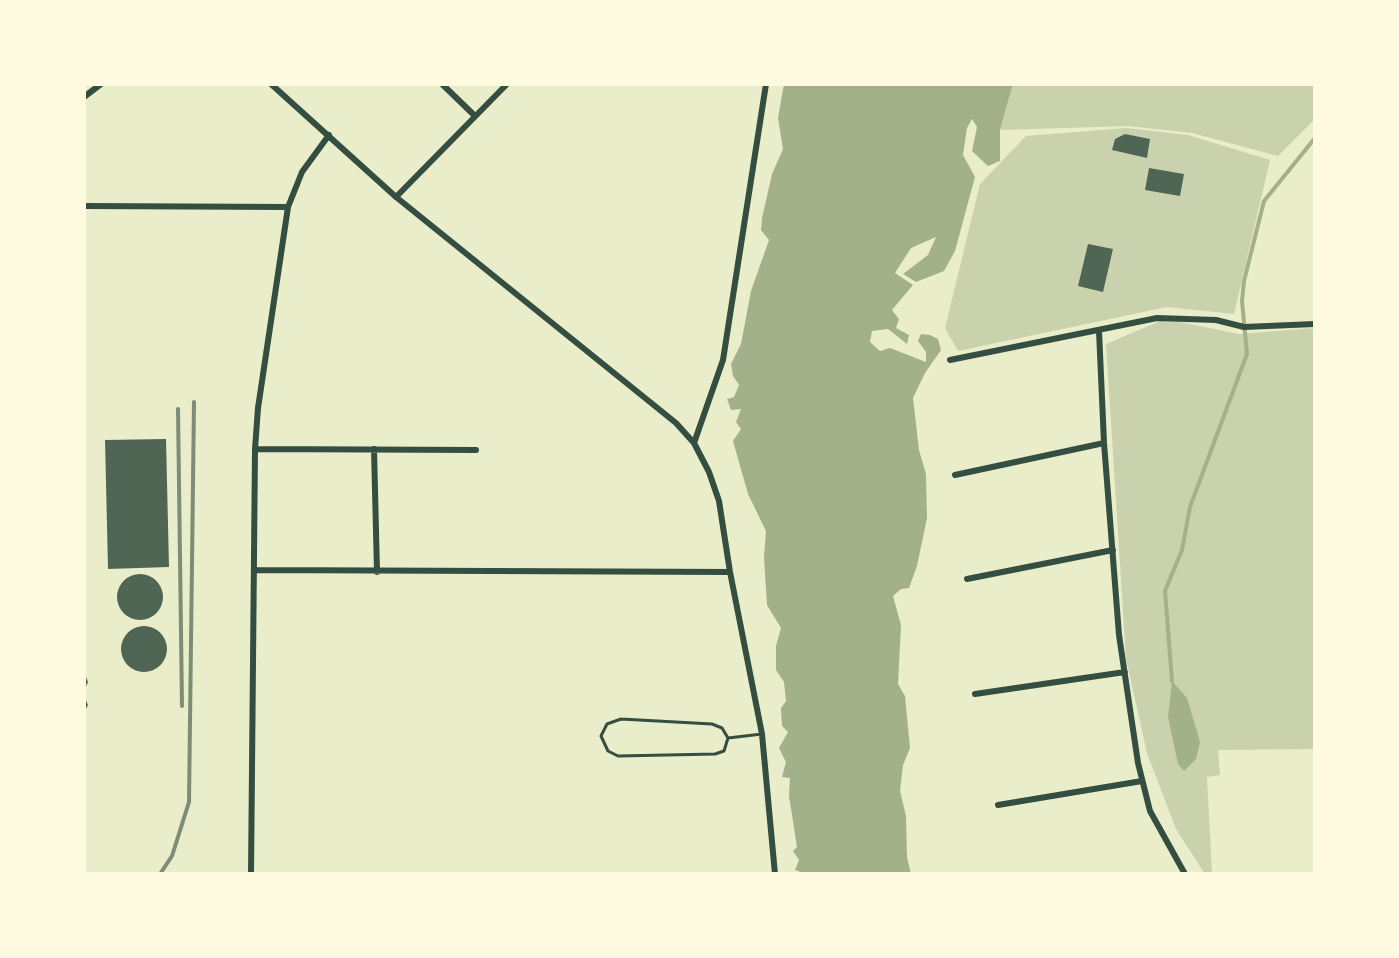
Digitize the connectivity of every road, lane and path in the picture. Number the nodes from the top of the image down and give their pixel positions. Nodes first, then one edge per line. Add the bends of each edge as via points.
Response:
1 (101, 84) edge
2 (271, 84) edge
3 (442, 84) edge
4 (507, 84) edge
5 (766, 84) edge
6 (84, 97) edge
7 (475, 116) junction
8 (329, 135) junction
9 (396, 197) junction
10 (84, 206) edge
11 (288, 207) junction
12 (1315, 324) edge
13 (1099, 331) junction
14 (950, 360) dead end
15 (694, 443) junction
16 (1104, 443) junction
17 (255, 449) junction
18 (374, 449) junction
19 (476, 450) dead end
20 (955, 475) dead end
21 (1113, 550) junction
22 (255, 570) junction
23 (377, 572) junction
24 (730, 572) junction
25 (967, 579) dead end
26 (1125, 672) junction
27 (975, 694) dead end
28 (762, 734) junction
29 (728, 738) junction
30 (1142, 781) junction
31 (998, 804) dead end
32 (251, 874) edge
33 (775, 874) edge
34 (1185, 874) edge

1 - 6 street
2 - 8 street
3 - 7 street
4 - 7 street
5 - 15 street via 723,360
7 - 9 street
8 - 9 street
8 - 11 street via 302,172
9 - 15 street via 676,423
10 - 11 street
11 - 17 street
12 - 13 street via 1244,327 1216,320 1172,317
13 - 14 street
13 - 16 street
15 - 24 street via 719,501
16 - 20 street
16 - 21 street
17 - 18 street
17 - 22 street
18 - 19 street
18 - 23 street
21 - 25 street
21 - 26 street
22 - 23 street
22 - 32 street
23 - 24 street
24 - 28 street
26 - 27 street
26 - 30 street
28 - 29 lane
28 - 33 street
29 - 29 lane via 722,728 712,724 621,719 607,724 601,736 608,751 618,756 716,754 724,751
30 - 31 street
30 - 34 street via 1156,825

